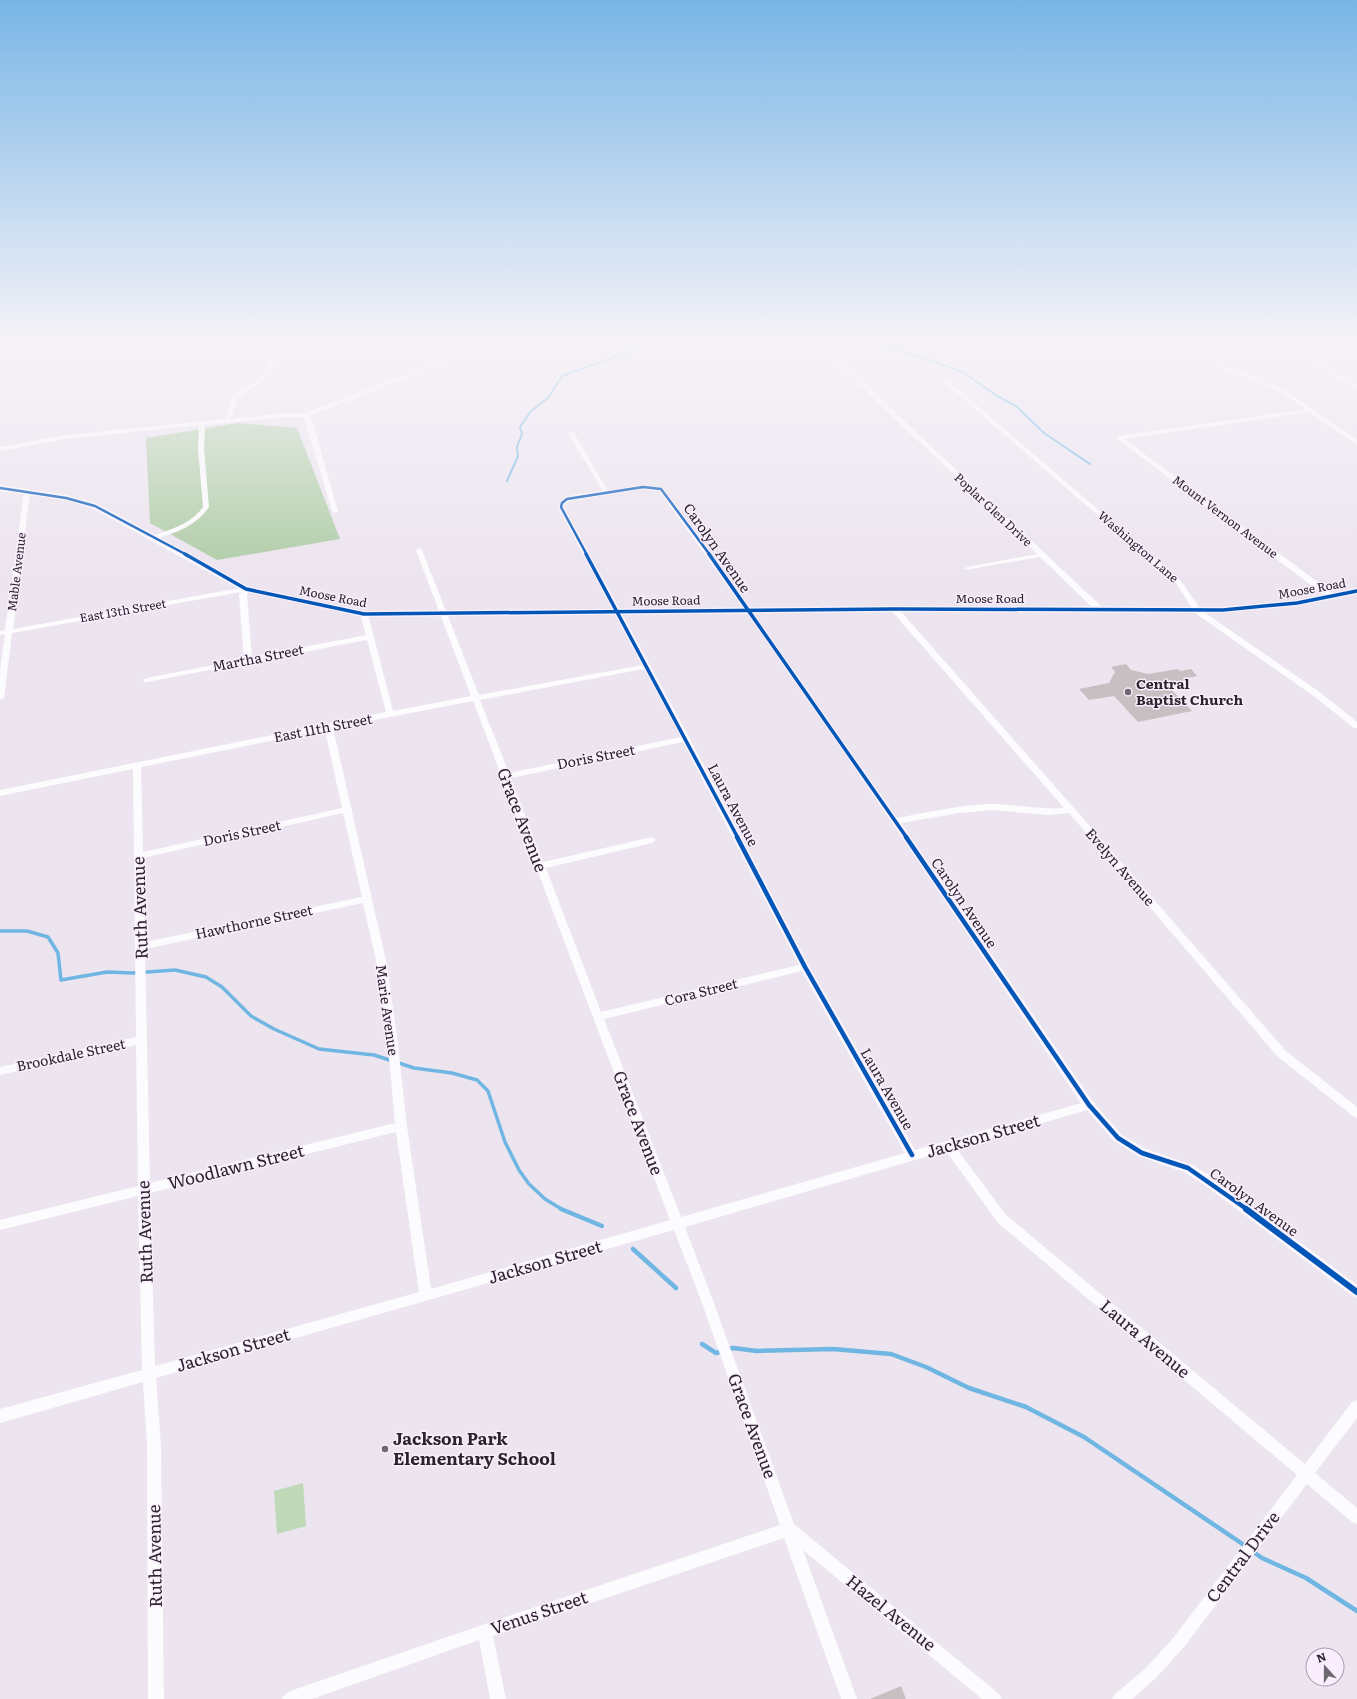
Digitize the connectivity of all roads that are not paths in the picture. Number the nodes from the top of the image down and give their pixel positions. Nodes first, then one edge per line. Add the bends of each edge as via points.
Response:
1 (250, 419) edge
2 (309, 419) edge
3 (899, 419) edge
4 (990, 419) edge
5 (1247, 419) edge
6 (1323, 419) edge
7 (227, 421) joint
8 (202, 423) junction
9 (571, 433) dead end
10 (1357, 443) edge
11 (0, 449) edge
12 (0, 488) edge
13 (27, 492) junction
14 (606, 492) junction
15 (335, 511) dead end
16 (155, 537) junction
17 (419, 550) dead end
18 (1041, 555) junction
19 (967, 568) dead end
20 (246, 589) junction
21 (1357, 591) edge
22 (1331, 596) junction
23 (894, 609) junction
24 (1098, 609) junction
25 (748, 610) junction
26 (1198, 610) junction
27 (618, 612) junction
28 (364, 614) junction
29 (444, 614) junction
30 (9, 632) junction
31 (0, 633) edge
32 (369, 637) junction
33 (248, 660) junction
34 (646, 666) junction
35 (147, 680) dead end
36 (0, 698) edge
37 (476, 698) junction
38 (390, 714) junction
39 (328, 726) junction
40 (1357, 726) edge
41 (686, 739) junction
42 (137, 765) junction
43 (505, 776) junction
44 (0, 793) edge
45 (346, 810) junction
46 (1071, 810) junction
47 (895, 821) junction
48 (652, 840) dead end
49 (138, 856) junction
50 (540, 866) junction
51 (367, 899) junction
52 (141, 946) junction
53 (805, 967) junction
54 (597, 1017) junction
55 (142, 1040) junction
56 (0, 1071) edge
57 (1089, 1105) junction
58 (1357, 1113) edge
59 (401, 1126) junction
60 (949, 1147) junction
61 (912, 1155) junction
62 (144, 1190) junction
63 (677, 1223) junction
64 (0, 1225) edge
65 (1357, 1292) edge
66 (426, 1296) junction
67 (150, 1374) junction
68 (1357, 1407) edge
69 (0, 1416) edge
70 (1306, 1474) junction
71 (1357, 1517) edge
72 (788, 1529) junction
73 (485, 1631) junction
74 (156, 1699) edge
75 (290, 1699) edge
76 (498, 1699) edge
77 (849, 1699) edge
78 (994, 1699) edge
79 (1120, 1699) edge

1 - 7 street
2 - 15 street via 324,465
3 - 18 street, Poplar Glen Drive
4 - 26 street, Washington Lane via 1179,582
5 - 22 street, Mount Vernon Avenue via 1119,438
6 - 10 street
7 - 8 street
8 - 11 street via 66,437
8 - 16 street via 201,448 206,508 195,520
9 - 14 street
12 - 13 street, Moose Road
13 - 16 street, Moose Road via 95,506
13 - 30 street, Mable Avenue
14 - 25 street, Carolyn Avenue via 643,486 661,489
14 - 27 street, Laura Avenue via 567,499 561,507
16 - 20 street, Moose Road
17 - 29 street, Grace Avenue
18 - 19 street
18 - 24 street, Poplar Glen Drive
20 - 28 street, Moose Road
20 - 30 street, East 13th Street
20 - 33 street via 243,595
21 - 22 street, Moose Road
22 - 26 street, Moose Road via 1260,608
23 - 24 street, Moose Road
23 - 25 street, Moose Road
23 - 46 street, Evelyn Avenue
24 - 26 street, Moose Road
25 - 27 street, Moose Road
25 - 47 street, Carolyn Avenue
26 - 40 street, Washington Lane via 1318,695
27 - 29 street, Moose Road
27 - 34 street, Laura Avenue
28 - 29 street, Moose Road
28 - 32 street
29 - 37 street, Grace Avenue
30 - 31 street, East 13th Street
30 - 36 street, Mable Avenue
32 - 33 street, Martha Street
32 - 38 street
33 - 35 street, Martha Street
34 - 37 street, East 11th Street
34 - 41 street, Laura Avenue
37 - 38 street, East 11th Street
37 - 43 street, Grace Avenue
38 - 39 street, East 11th Street
39 - 42 street, East 11th Street
39 - 45 street, Marie Avenue
41 - 43 street, Doris Street
41 - 53 street, Laura Avenue
42 - 44 street, East 11th Street
42 - 49 street, Ruth Avenue
43 - 50 street, Grace Avenue
45 - 49 street, Doris Street
45 - 51 street, Marie Avenue
46 - 47 street via 1048,812 992,807
46 - 58 street, Evelyn Avenue via 1282,1054
47 - 57 street, Carolyn Avenue
48 - 50 street
49 - 52 street, Ruth Avenue
50 - 54 street, Grace Avenue
51 - 52 street, Hawthorne Street
51 - 59 street, Marie Avenue via 382,965
52 - 55 street, Ruth Avenue
53 - 54 street, Cora Street
53 - 61 street, Laura Avenue
54 - 63 street, Grace Avenue
55 - 56 street, Brookdale Street
55 - 62 street, Ruth Avenue
57 - 60 street, Jackson Street
57 - 65 street, Carolyn Avenue via 1118,1138 1142,1152 1188,1168 1210,1182
59 - 62 street, Woodlawn Street
59 - 66 street, Marie Avenue
60 - 61 street, Jackson Street
60 - 70 street, Laura Avenue via 1002,1220
61 - 63 street, Jackson Street
62 - 64 street, Woodlawn Street
62 - 67 street, Ruth Avenue
63 - 66 street, Jackson Street
63 - 72 street, Grace Avenue
66 - 67 street, Jackson Street
67 - 69 street, Jackson Street
67 - 74 street, Ruth Avenue via 154,1445
68 - 70 street, Central Drive
70 - 71 street, Laura Avenue
70 - 79 street, Central Drive via 1178,1642 1152,1672
72 - 73 street, Venus Street
72 - 77 street, Grace Avenue
72 - 78 street, Hazel Avenue
73 - 75 street, Venus Street
73 - 76 street

